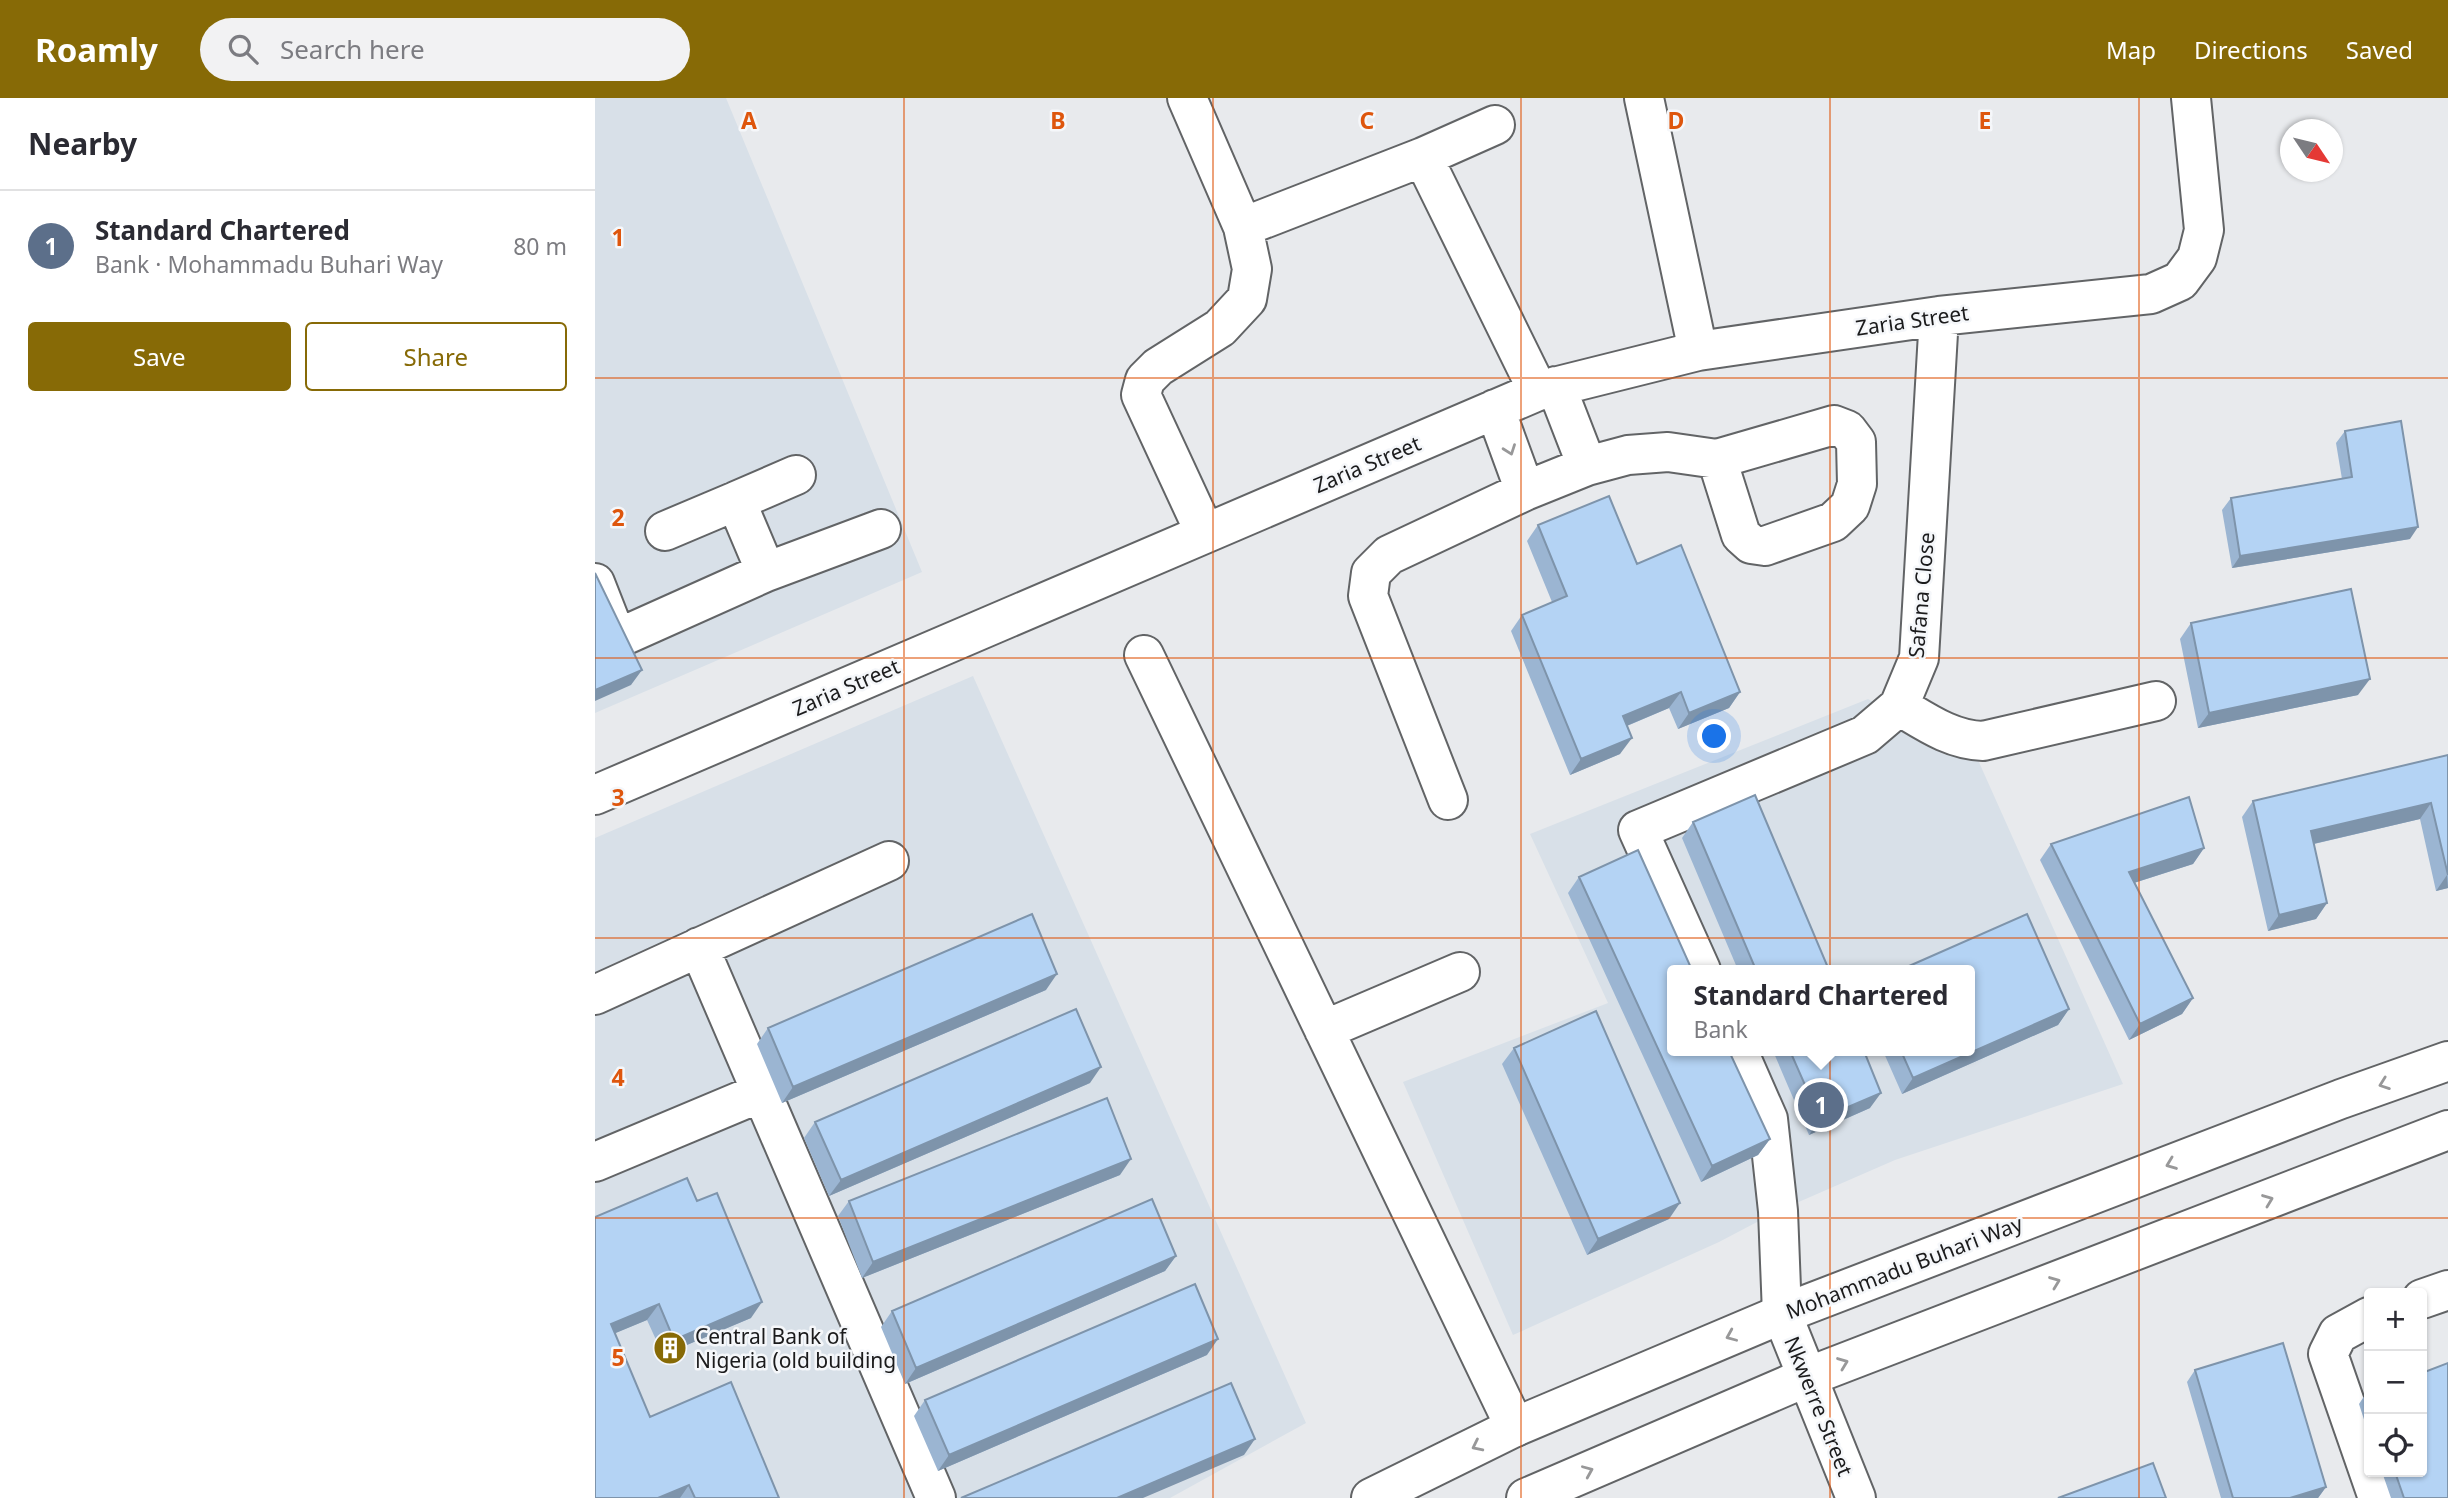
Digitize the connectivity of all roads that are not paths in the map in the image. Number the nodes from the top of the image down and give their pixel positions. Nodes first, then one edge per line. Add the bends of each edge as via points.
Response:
1 (1187, 98) edge
2 (1644, 98) edge
3 (2191, 98) edge
4 (1495, 125) dead end
5 (1423, 157) junction
6 (1243, 227) junction
7 (1939, 316) junction
8 (1698, 351) junction
9 (1547, 388) junction
10 (1495, 409) junction
11 (1717, 459) dead end
12 (1587, 466) junction
13 (796, 475) dead end
14 (1524, 491) junction
15 (736, 501) junction
16 (881, 529) dead end
17 (665, 531) dead end
18 (1205, 533) junction
19 (765, 572) junction
20 (595, 583) edge
21 (1144, 655) dead end
22 (2156, 701) dead end
23 (1899, 706) junction
24 (595, 795) edge
25 (1448, 800) dead end
26 (889, 861) dead end
27 (699, 947) junction
28 (1699, 965) edge
29 (1460, 972) dead end
30 (595, 995) edge
31 (1324, 1030) junction
32 (1740, 1056) edge
33 (2448, 1060) edge
34 (762, 1092) junction
35 (2448, 1130) edge
36 (595, 1162) edge
37 (2448, 1290) edge
38 (2427, 1297) edge
39 (1782, 1314) junction
40 (2364, 1320) edge
41 (1807, 1377) junction
42 (1515, 1427) junction
43 (936, 1498) edge
44 (1371, 1498) edge
45 (1526, 1498) edge
46 (1856, 1498) edge
47 (2378, 1498) edge

1 - 6 street
2 - 8 street
3 - 7 street, Zaria Street via 2204,230 2197,258 2180,281 2151,294
4 - 5 street
5 - 6 street
5 - 9 street
6 - 18 street via 1251,269 1247,299 1220,328 1158,367 1145,380 1141,396
7 - 8 street, Zaria Street
7 - 23 street, Safana Close via 1919,658
8 - 9 street, Zaria Street
9 - 10 street, Zaria Street
9 - 12 street
10 -> 14 street
10 - 18 street, Zaria Street
11 - 12 street via 1668,452
12 - 14 street
13 - 15 street
14 - 25 street via 1389,555 1371,573 1368,596
15 - 17 street
15 - 19 street
16 - 19 street
18 - 24 street, Zaria Street
19 - 20 street via 621,637 615,634
21 - 31 street
22 - 23 street via 1983,741 1951,735
23 - 28 street, Safana Close via 1865,735 1638,831
26 - 27 street
27 - 30 street
27 - 34 street
29 - 31 street
31 - 42 street
32 - 39 street, Nkwerre Street via 1768,1119
33 -> 39 street, Mohammadu Buhari Way
34 - 36 street
34 - 43 street
41 -> 35 street
37 - 38 street
39 - 41 street, Nkwerre Street
39 -> 42 street, Mohammadu Buhari Way
40 - 47 street via 2339,1334 2328,1354
45 -> 41 street
41 - 46 street, Nkwerre Street
42 -> 44 street, Mohammadu Buhari Way

